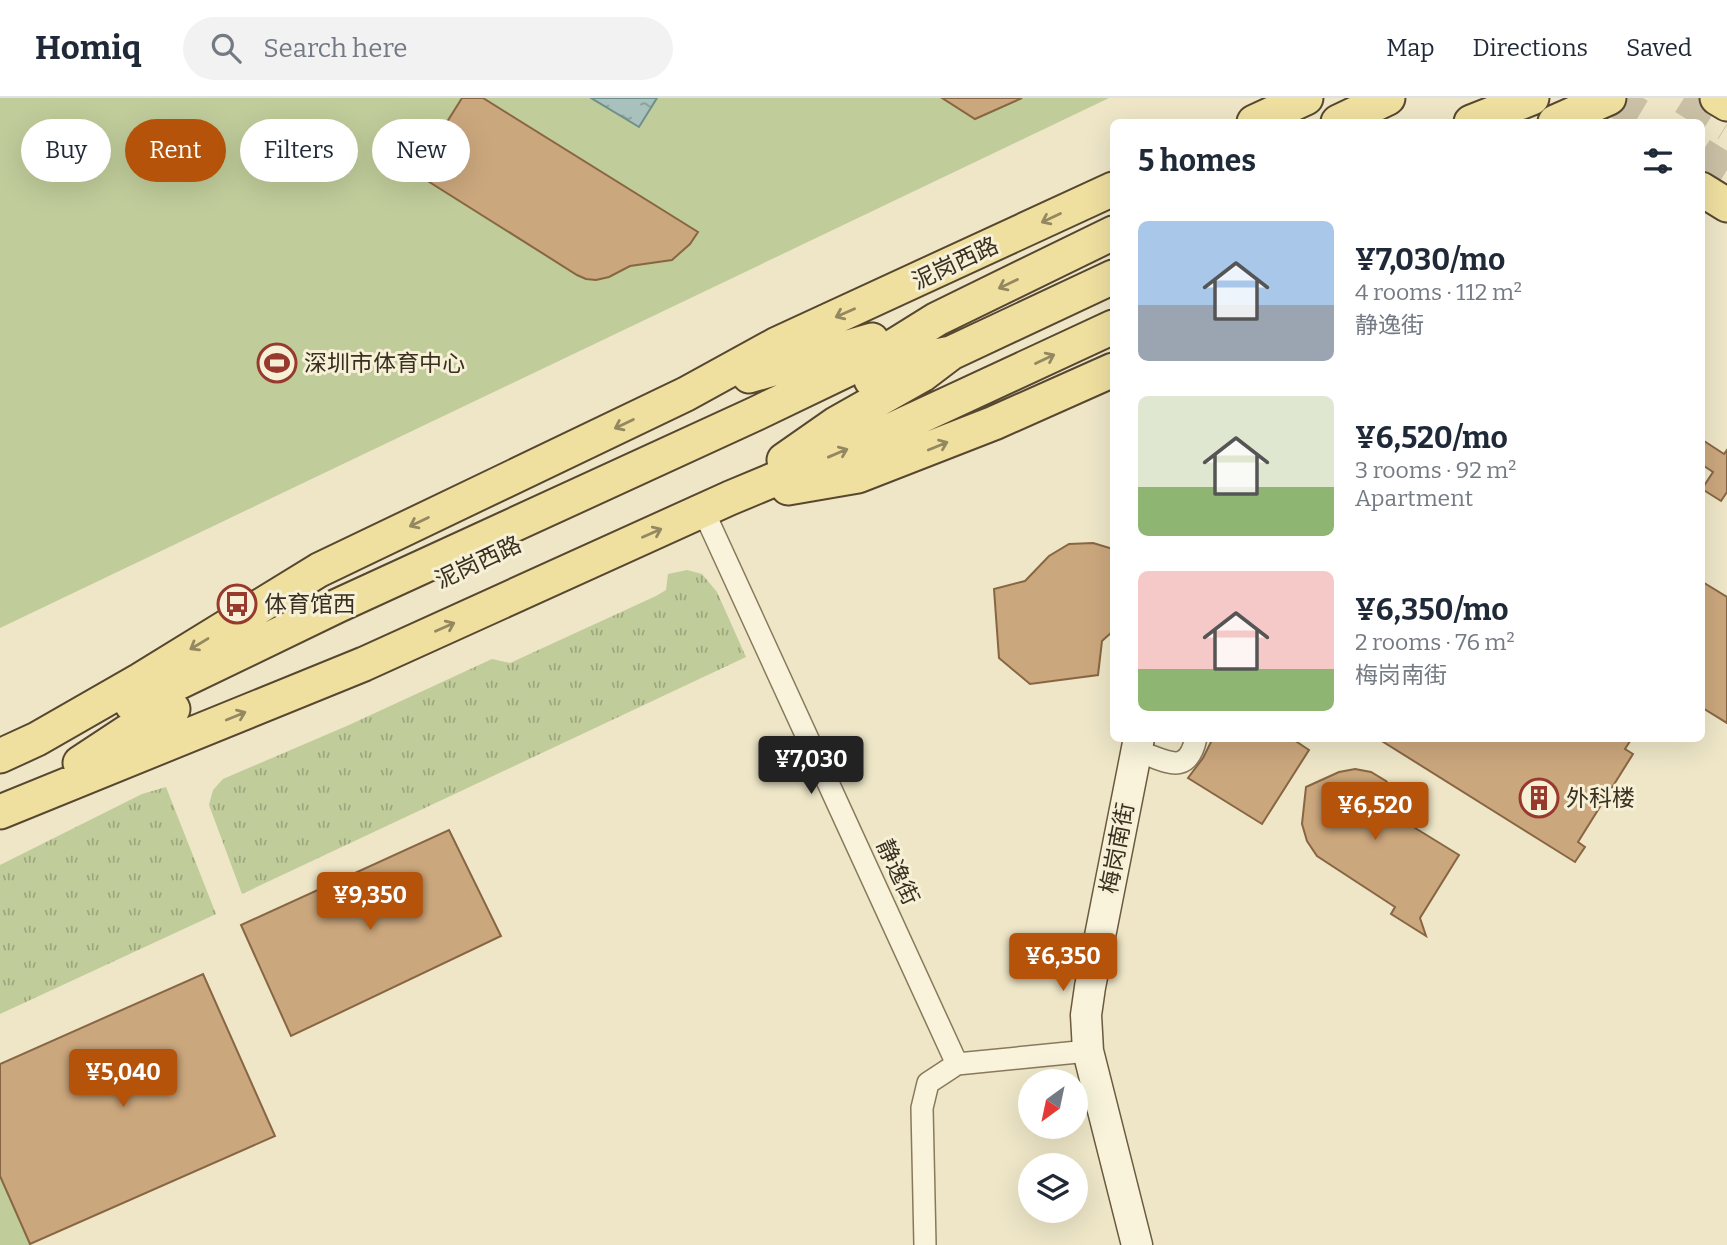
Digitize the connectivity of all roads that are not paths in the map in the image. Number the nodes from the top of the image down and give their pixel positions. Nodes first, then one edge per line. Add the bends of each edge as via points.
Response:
1 (1306, 98) edge
2 (1388, 98) edge
3 (1532, 98) edge
4 (1609, 98) edge
5 (1717, 98) edge
6 (1727, 104) edge
7 (1573, 114) edge
8 (1260, 119) edge
9 (1344, 119) edge
10 (1480, 119) edge
11 (1110, 190) edge
12 (1705, 191) edge
13 (1727, 205) edge
14 (1110, 234) edge
15 (1110, 278) edge
16 (937, 319) junction
17 (1110, 328) edge
18 (951, 353) junction
19 (1110, 371) edge
20 (686, 394) junction
21 (716, 504) junction
22 (37, 739) junction
23 (1195, 742) edge
24 (1138, 745) edge
25 (0, 756) edge
26 (10, 807) edge
27 (1088, 1051) junction
28 (957, 1064) junction
29 (925, 1245) edge
30 (1137, 1245) edge

1 - 8 main road
2 - 9 main road
3 - 10 main road
4 - 7 main road
5 - 6 main road
11 -> 20 main road, 泥岗西路 via 777,344
12 - 13 main road
14 -> 16 main road, 泥岗西路
15 - 18 main road, 泥岗西路
16 - 20 main road, 泥岗西路
16 - 22 main road, 泥岗西路 via 872,357 145,701
21 -> 17 main road, 泥岗西路 via 876,437
18 - 21 main road, 泥岗西路
18 - 26 main road, 泥岗西路 via 915,360 747,436 212,689 127,732
21 -> 19 main road via 858,476
20 -> 22 main road, 泥岗西路 via 319,570
26 -> 21 main road, 泥岗西路 via 364,664
21 - 28 street, 静逸街
22 - 25 main road, 泥岗西路
23 - 24 street via 1192,754 1180,764
24 - 27 street, 梅岗南街 via 1090,987
27 - 28 street
27 - 30 street, 梅岗南街
28 - 29 street via 928,1083 922,1108

